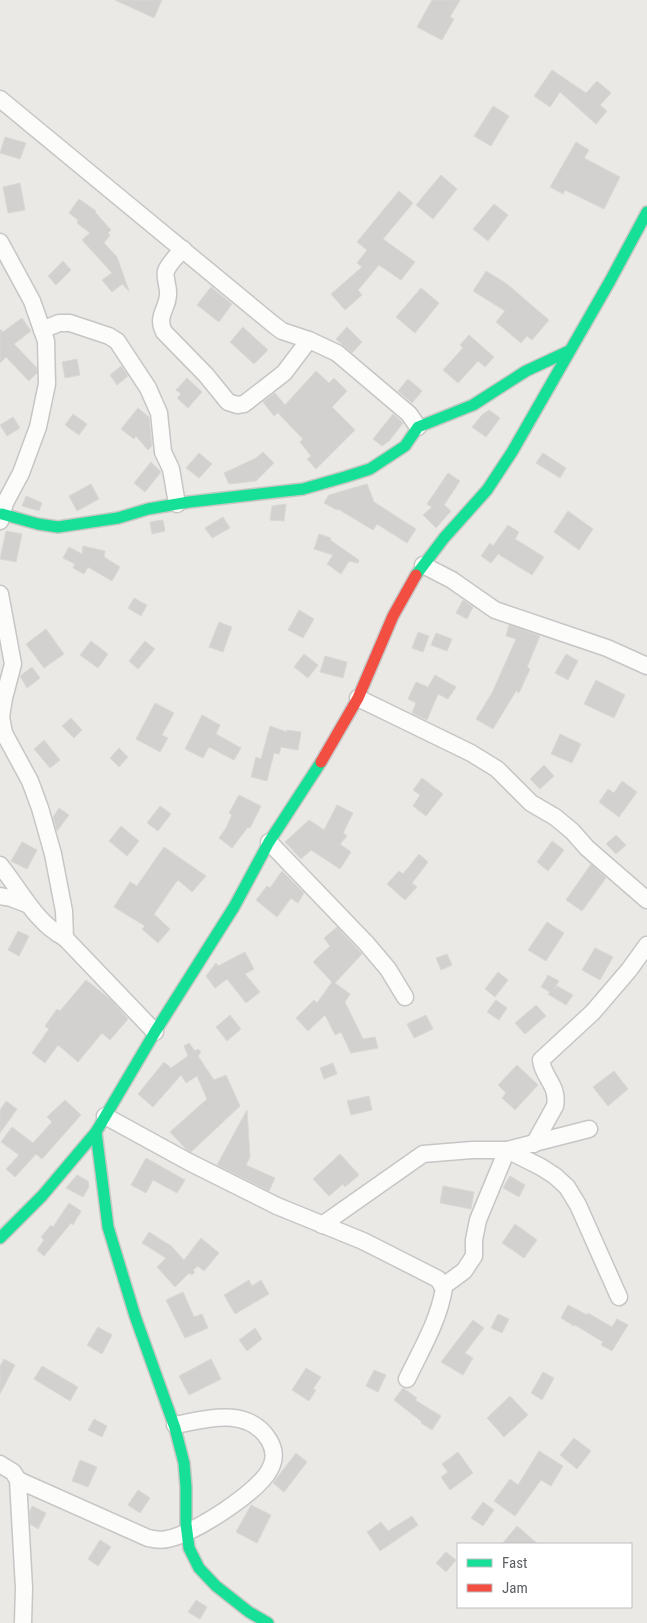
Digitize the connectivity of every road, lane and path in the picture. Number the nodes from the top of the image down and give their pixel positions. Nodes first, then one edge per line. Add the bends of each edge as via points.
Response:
1 (0, 99) edge
2 (647, 212) edge
3 (0, 242) edge
4 (183, 249) junction
5 (42, 330) junction
6 (310, 340) junction
7 (569, 350) junction
8 (418, 427) junction
9 (177, 504) junction
10 (1, 518) edge
11 (423, 565) junction
12 (0, 594) edge
13 (647, 666) edge
14 (358, 698) junction
15 (269, 842) junction
16 (0, 865) edge
17 (0, 896) edge
18 (647, 900) edge
19 (29, 905) junction
20 (65, 938) junction
21 (647, 945) edge
22 (405, 997) dead end
23 (155, 1032) junction
24 (105, 1116) junction
25 (589, 1129) dead end
26 (96, 1132) junction
27 (534, 1144) junction
28 (507, 1150) junction
29 (322, 1225) junction
30 (0, 1238) edge
31 (441, 1284) junction
32 (619, 1296) dead end
33 (407, 1379) dead end
34 (175, 1425) junction
35 (0, 1464) edge
36 (18, 1480) junction
37 (186, 1533) junction
38 (23, 1623) edge
39 (268, 1623) edge

1 - 4 street
2 - 7 street
3 - 5 street via 32,301
4 - 6 street via 282,331
4 - 6 street via 165,273 168,295 161,325 228,402 244,404 284,373
5 - 9 street via 58,323 70,323 117,341 148,388 159,412 163,452 171,469
5 - 10 street via 46,341 48,384 38,427
6 - 8 street via 337,353 409,414
7 - 8 street via 526,371 473,405
7 - 11 street via 487,490
8 - 9 street via 405,446 370,469 345,477 303,488
9 - 10 street via 118,518 58,527
11 - 13 street via 452,580 495,610 607,648
11 - 14 street via 393,616
12 - 20 street via 13,664 4,698 4,733 30,781 40,808 64,911
14 - 15 street
14 - 18 street via 497,769 531,803 572,831
15 - 22 street via 366,943 388,969
15 - 23 street via 234,907
16 - 19 street
17 - 19 street
19 - 20 street via 48,928
20 - 23 street
21 - 27 street via 593,1012 541,1060 556,1091 556,1100
23 - 24 street
24 - 26 street
24 - 29 street via 189,1162
25 - 27 street
26 - 30 street via 42,1196
26 - 34 street via 108,1224 138,1324
27 - 28 street
28 - 29 street via 423,1154
28 - 31 street via 478,1220 474,1256 464,1271
28 - 32 street via 541,1167 567,1187
29 - 31 street via 364,1241 438,1279
31 - 33 street via 443,1294 434,1322
34 - 37 street via 185,1466
34 - 37 street via 232,1417 244,1420 262,1431 274,1451 269,1471 252,1490 233,1506
35 - 36 street via 14,1472
36 - 37 street via 148,1538 164,1540
36 - 38 street
37 - 39 street via 199,1569 237,1604

